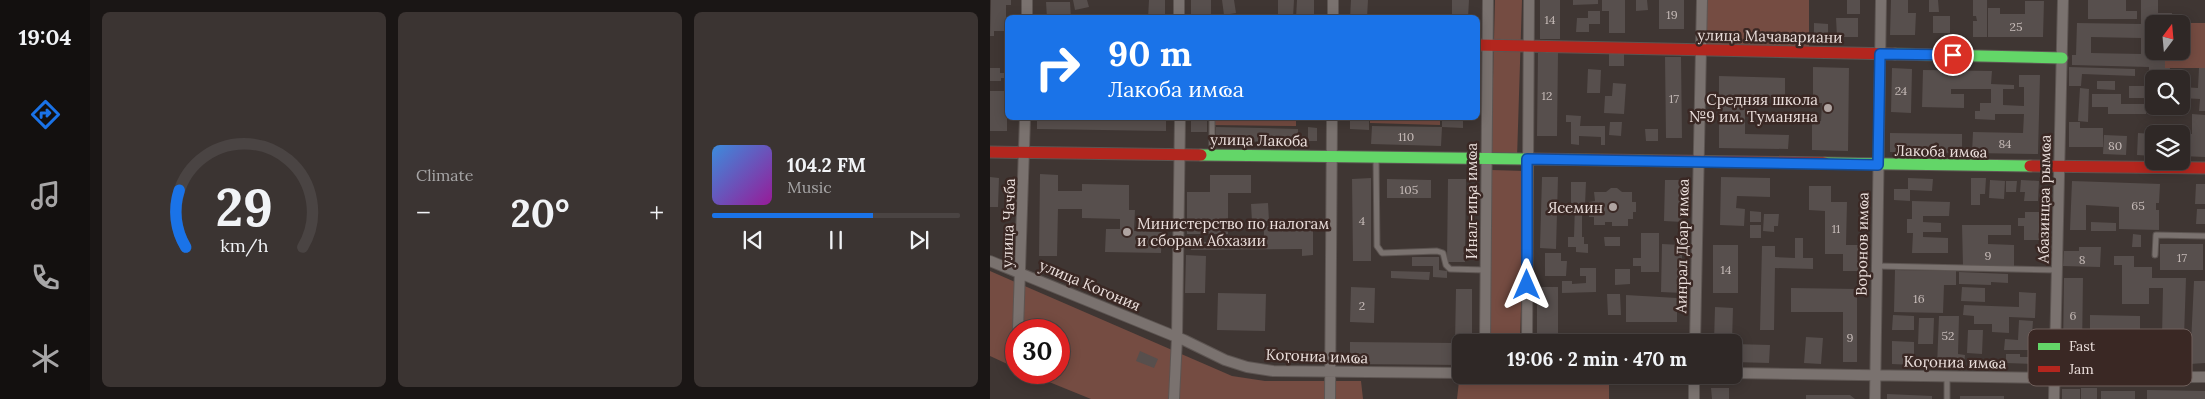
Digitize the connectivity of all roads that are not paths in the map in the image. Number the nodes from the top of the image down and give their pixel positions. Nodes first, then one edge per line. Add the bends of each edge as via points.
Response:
1 (1027, 0) edge
2 (1179, 0) edge
3 (1333, 0) edge
4 (1488, 0) edge
5 (1528, 0) edge
6 (1702, 0) edge
7 (1881, 0) edge
8 (2063, 0) edge
9 (1027, 15) edge
10 (1179, 15) edge
11 (1332, 15) edge
12 (1482, 45) edge
13 (1528, 45) junction
14 (1701, 50) junction
15 (1880, 54) junction
16 (2062, 58) junction
17 (1025, 120) edge
18 (1180, 120) edge
19 (1212, 120) edge
20 (1332, 120) edge
21 (990, 152) edge
22 (1025, 152) junction
23 (1180, 154) junction
24 (1212, 154) junction
25 (1332, 156) junction
26 (1376, 156) junction
27 (1486, 158) junction
28 (1527, 159) junction
29 (1699, 162) junction
30 (1878, 165) junction
31 (2059, 167) junction
32 (2205, 168) edge
33 (2205, 236) edge
34 (2155, 255) dead end
35 (990, 261) edge
36 (1877, 266) junction
37 (1485, 270) junction
38 (2057, 270) junction
39 (1021, 273) junction
40 (1019, 319) edge
41 (2055, 329) edge
42 (1485, 334) edge
43 (1527, 334) edge
44 (1695, 334) edge
45 (1177, 338) junction
46 (1331, 372) junction
47 (1452, 373) edge
48 (1742, 373) edge
49 (1875, 376) junction
50 (1947, 376) junction
51 (2192, 377) edge
52 (2205, 377) edge
53 (2028, 378) edge
54 (1694, 384) edge
55 (2054, 386) edge
56 (1174, 399) edge
57 (1330, 399) edge
58 (1694, 399) edge
59 (1875, 399) edge
60 (1947, 399) edge
61 (2054, 399) edge

1 - 9 street
2 - 10 street
3 - 11 street
4 - 12 street, Инал-иҧа имҩа
5 - 13 street
6 - 14 street, Аинрал Дбар имҩа
7 - 15 street, Воронов имҩа
8 - 16 street, Абазинцәа рымҩа
12 - 13 main road, улица Мачавариани
12 - 27 street, Инал-иҧа имҩа
13 - 14 main road, улица Мачавариани
13 - 28 street
14 - 15 main road, улица Мачавариани
14 - 29 street, Аинрал Дбар имҩа
15 - 16 main road, улица Мачавариани
15 - 30 street, Воронов имҩа
16 - 31 street, Абазинцәа рымҩа
17 - 22 street, улица Чачба
18 - 23 street
19 - 24 lane
20 - 25 street
21 - 22 main road, улица Лакоба
22 - 23 main road, улица Лакоба
22 - 39 street, улица Чачба
23 - 24 main road, улица Лакоба
23 - 45 street
24 - 25 main road, улица Лакоба
25 - 26 main road, улица Лакоба
25 - 46 street
26 - 27 main road, улица Лакоба
26 - 37 lane via 1377,246 1382,253 1436,251 1443,253 1450,269
27 - 28 main road, улица Лакоба
27 - 37 street, Инал-иҧа имҩа
28 - 29 main road, Лакоба имҩа
28 - 43 street
29 - 30 main road, Лакоба имҩа
29 - 44 street, Аинрал Дбар имҩа
30 - 31 main road, Лакоба имҩа
30 - 36 street, Воронов имҩа
31 - 32 main road, Лакоба имҩа
31 - 38 street, Абазинцәа рымҩа
33 - 34 lane via 2156,235
35 - 39 street, улица Когония
36 - 38 lane
36 - 49 street, Воронов имҩа
37 - 42 street, Инал-иҧа имҩа
38 - 41 street, Абазинцәа рымҩа
39 - 40 street, улица Чачба
39 - 45 street, улица Когония
45 - 46 street, Коӷониа имҩа via 1247,367
45 - 56 street
46 - 47 street, Коӷониа имҩа
46 - 57 street
48 - 49 street, Коӷониа имҩа
49 - 50 street, Коӷониа имҩа
49 - 59 street, Воронов имҩа
50 - 53 street, Коӷониа имҩа
50 - 60 lane
51 - 52 street, Коӷониа имҩа
54 - 58 street
55 - 61 street, Абазинцәа рымҩа

